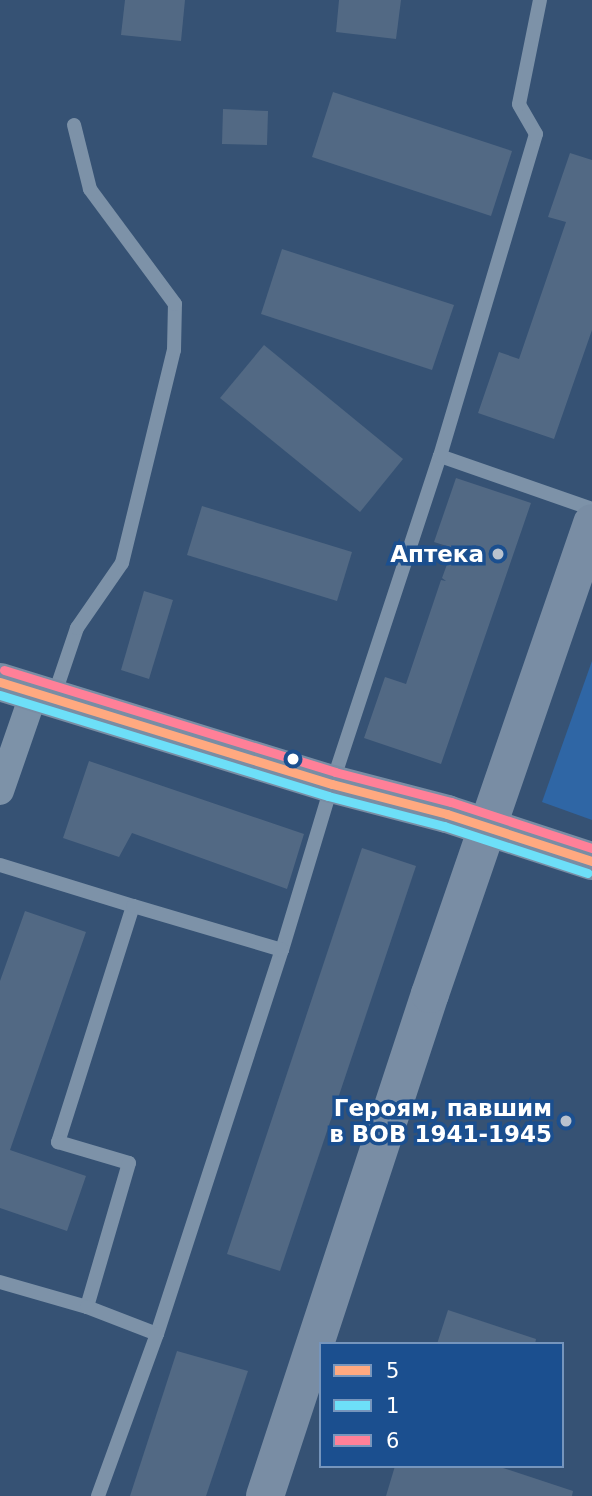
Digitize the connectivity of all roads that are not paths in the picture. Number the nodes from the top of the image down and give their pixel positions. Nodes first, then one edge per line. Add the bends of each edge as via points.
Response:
1 (540, 0) edge
2 (74, 125) dead end
3 (440, 456) junction
4 (592, 509) edge
5 (592, 523) edge
6 (29, 691) edge
7 (332, 784) junction
8 (0, 791) edge
9 (489, 827) junction
10 (592, 861) edge
11 (0, 865) edge
12 (133, 906) junction
13 (282, 950) junction
14 (0, 1282) edge
15 (87, 1307) junction
16 (157, 1334) junction
17 (98, 1496) edge
18 (265, 1496) edge

1 - 3 lane via 519,104 536,134
2 - 6 lane via 90,189 175,304 174,350 122,563
3 - 4 lane
3 - 7 lane
5 - 9 street
6 - 7 street
6 - 8 street
7 - 9 street
7 - 13 lane
9 - 10 street
9 - 18 street
11 - 12 lane
12 - 13 lane
12 - 15 lane via 58,1142 129,1163
13 - 16 lane
14 - 15 lane
15 - 16 lane
16 - 17 lane

